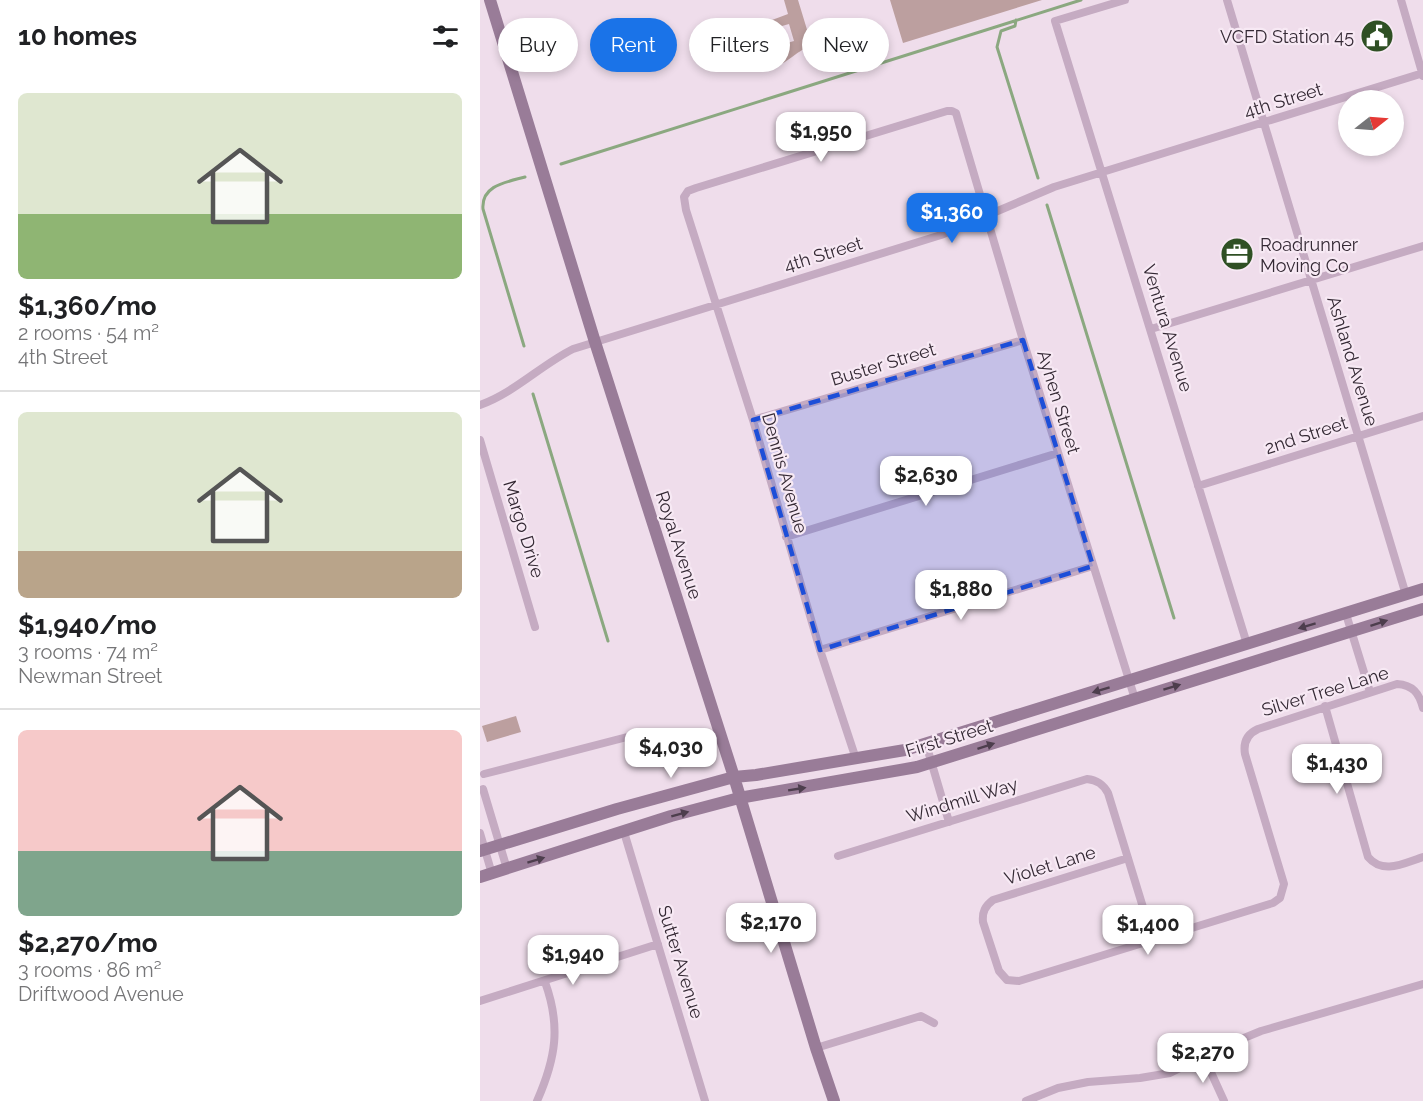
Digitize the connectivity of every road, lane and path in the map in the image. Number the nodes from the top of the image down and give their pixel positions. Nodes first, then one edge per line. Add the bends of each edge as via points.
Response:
1 (490, 0) edge
2 (1125, 0) edge
3 (1227, 0) edge
4 (1401, 0) edge
5 (1423, 74) edge
6 (956, 113) joint
7 (1265, 123) junction
8 (1103, 172) junction
9 (986, 214) junction
10 (1423, 246) edge
11 (1311, 279) junction
12 (717, 305) junction
13 (1151, 329) junction
14 (1023, 340) junction
15 (595, 342) junction
16 (480, 405) edge
17 (1423, 416) edge
18 (753, 420) junction
19 (1359, 436) junction
20 (480, 441) edge
21 (1058, 453) junction
22 (1198, 486) junction
23 (786, 537) junction
24 (1093, 566) junction
25 (1423, 589) edge
26 (1406, 595) junction
27 (1423, 609) edge
28 (1346, 614) junction
29 (535, 627) dead end
30 (1351, 632) junction
31 (1247, 644) junction
32 (820, 650) junction
33 (1129, 681) junction
34 (1370, 692) junction
35 (1134, 699) junction
36 (1325, 706) junction
37 (1423, 708) edge
38 (631, 736) dead end
39 (926, 744) junction
40 (856, 759) junction
41 (932, 763) junction
42 (482, 771) edge
43 (734, 777) junction
44 (481, 789) edge
45 (739, 798) junction
46 (949, 822) junction
47 (624, 832) junction
48 (480, 833) edge
49 (500, 845) junction
50 (482, 850) edge
51 (838, 856) dead end
52 (1423, 857) edge
53 (1128, 858) junction
54 (507, 869) junction
55 (486, 875) edge
56 (1153, 940) junction
57 (658, 944) junction
58 (545, 982) junction
59 (1423, 984) edge
60 (480, 1001) edge
61 (934, 1023) dead end
62 (816, 1048) junction
63 (1204, 1057) junction
64 (537, 1101) edge
65 (705, 1101) edge
66 (834, 1101) edge
67 (1026, 1101) edge
68 (1224, 1101) edge

1 - 15 main road, Royal Avenue
2 - 8 street, Ventura Avenue via 1055,21
3 - 7 street, Ashland Avenue
4 - 5 street
5 - 7 street, 4th Street
6 - 9 street, Ayhen Street
6 - 12 street, Dennis Avenue via 947,111 688,191 684,196 686,210
7 - 8 street, 4th Street
7 - 11 street, Ashland Avenue
8 - 9 street, 4th Street
8 - 13 street, Ventura Avenue
9 - 12 street, 4th Street via 941,235
9 - 14 street, Ayhen Street
10 - 11 street
11 - 13 street
11 - 19 street, Ashland Avenue
12 - 15 street, 4th Street
12 - 18 street, Dennis Avenue
13 - 22 street, Ventura Avenue
14 - 18 street, Buster Street
14 - 21 street, Ayhen Street
15 - 16 street, 4th Street via 559,356 506,393
15 - 43 main road, Royal Avenue
17 - 19 street, 2nd Street
18 - 23 street, Dennis Avenue
19 - 22 street, 2nd Street
19 - 26 street, Ashland Avenue
20 - 29 street, Margo Drive
21 - 23 street
21 - 24 street, Ayhen Street
22 - 31 street, Ventura Avenue
23 - 32 street, Dennis Avenue
24 - 32 street
24 - 33 street, Ayhen Street
25 - 26 main road, First Street
26 - 28 main road, First Street
30 -> 27 main road, First Street
28 - 30 street
28 -> 31 main road, First Street
30 - 34 street
35 -> 30 main road, First Street
31 - 33 main road, First Street
32 - 40 street, Dennis Avenue
33 - 35 street, Ayhen Street
33 -> 39 main road, First Street
34 - 36 street, Silver Tree Lane
34 - 37 street, Silver Tree Lane via 1407,685 1420,698
41 -> 35 main road, First Street
36 - 52 street via 1368,857 1376,865 1389,867
36 - 56 street, Silver Tree Lane via 1258,729 1245,742 1245,754 1284,884 1280,898
38 - 42 street
39 - 40 main road, First Street
39 - 41 street
40 - 43 main road, First Street
45 -> 41 main road, First Street
41 - 46 street
42 - 44 street
43 - 45 main road, Royal Avenue
43 - 49 main road, First Street
44 - 49 street
47 -> 45 main road, First Street
45 - 62 main road, Royal Avenue
46 - 51 street, Windmill Way
46 - 53 street, Windmill Way via 1087,779 1097,781 1108,793
54 -> 47 main road, First Street
47 - 57 street, Sutter Avenue
48 - 50 street
49 - 50 main road, First Street
49 - 54 street
50 - 55 street
53 - 56 street
53 - 56 street, Violet Lane via 993,900 982,915 986,932 999,971 1007,980 1019,981
54 - 55 main road, First Street
57 - 58 street
57 - 65 street, Sutter Avenue
58 - 60 street
58 - 64 street via 555,1021 554,1054
59 - 63 street via 1261,1031
61 - 62 street via 921,1016
62 - 66 main road, Royal Avenue
63 - 67 street via 1170,1073 1088,1082 1058,1088
63 - 68 street

